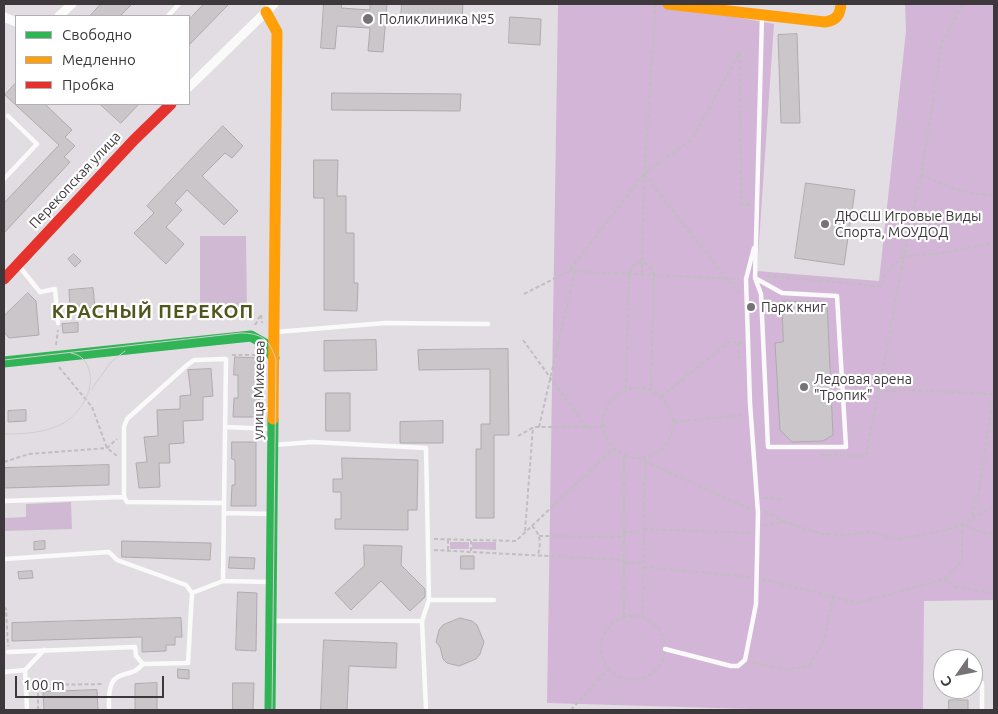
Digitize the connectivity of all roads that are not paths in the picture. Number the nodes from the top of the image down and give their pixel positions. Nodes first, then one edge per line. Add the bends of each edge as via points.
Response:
1 (72, 4) edge
2 (179, 4) edge
3 (668, 4) edge
4 (841, 4) edge
5 (270, 8) edge
6 (762, 14) junction
7 (60, 15) edge
8 (169, 15) edge
9 (190, 86) edge
10 (170, 105) edge
11 (8, 116) dead end
12 (4, 179) edge
13 (756, 240) junction
14 (18, 264) junction
15 (5, 276) edge
16 (755, 277) junction
17 (58, 323) dead end
18 (488, 324) dead end
19 (275, 332) junction
20 (269, 357) junction
21 (4, 362) edge
22 (225, 428) junction
23 (274, 429) junction
24 (273, 445) junction
25 (124, 497) junction
26 (4, 501) edge
27 (224, 503) junction
28 (224, 513) junction
29 (272, 514) junction
30 (4, 559) edge
31 (223, 581) junction
32 (272, 582) junction
33 (192, 593) junction
34 (429, 600) junction
35 (494, 600) dead end
36 (422, 620) junction
37 (271, 621) junction
38 (665, 649) road end
39 (44, 650) junction
40 (8, 652) road end
41 (143, 664) junction
42 (26, 670) junction
43 (4, 672) edge
44 (27, 710) edge
45 (109, 710) edge
46 (270, 710) edge
47 (426, 710) edge

1 - 7 street
2 - 8 lane
3 - 6 street
4 - 6 street via 836,20 825,22
5 - 9 street
5 - 19 street, улица Михеева via 277,32
6 - 13 lane
10 - 14 street, Перекопская улица
11 - 12 lane via 37,144
13 - 16 lane
13 - 38 lane via 746,279 758,506 757,577 756,604 745,660 738,666 731,666
14 - 15 street, Перекопская улица
14 - 17 lane via 40,292 55,289
16 - 16 lane via 761,294 768,447 846,447 837,296 782,292
18 - 19 lane via 385,323
19 - 20 street, улица Михеева
20 - 21 street via 272,352 251,336
20 - 23 street, улица Михеева
22 - 23 lane
22 - 25 lane via 226,359 194,360 127,418
22 - 27 lane
23 - 24 street, улица Михеева
24 - 29 street, улица Михеева
24 - 34 lane via 312,442 426,448
25 - 26 lane
25 - 27 lane via 127,502
27 - 28 lane
28 - 29 lane
28 - 31 lane
29 - 32 street, улица Михеева
30 - 33 lane via 109,552 117,560 186,585
31 - 32 lane
31 - 33 lane
32 - 37 street, улица Михеева
33 - 41 lane via 188,663
34 - 35 lane
34 - 36 lane
36 - 37 lane
36 - 47 lane
37 - 46 street, улица Михеева
39 - 40 lane
39 - 41 lane via 135,647 136,656
39 - 42 lane
41 - 45 lane via 136,672 119,676 111,684
42 - 43 lane
42 - 44 lane

